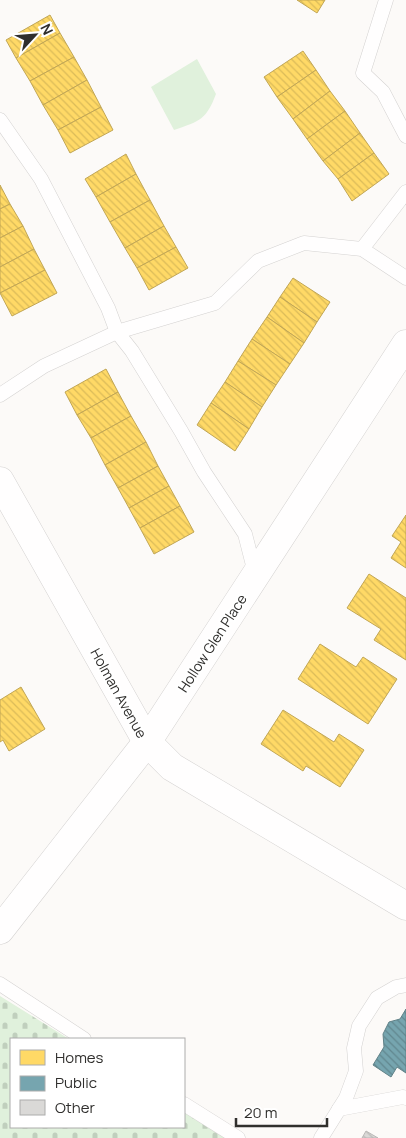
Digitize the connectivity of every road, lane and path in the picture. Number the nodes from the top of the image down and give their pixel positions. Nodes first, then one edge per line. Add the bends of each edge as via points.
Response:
1 (386, 0) edge
2 (0, 120) edge
3 (406, 136) edge
4 (406, 192) edge
5 (362, 249) junction
6 (406, 278) edge
7 (117, 332) junction
8 (406, 344) edge
9 (0, 396) edge
10 (0, 481) edge
11 (256, 576) junction
12 (147, 742) junction
13 (406, 906) edge
14 (0, 930) edge
15 (0, 984) edge
16 (406, 984) edge
17 (82, 1038) edge
18 (406, 1098) edge
19 (185, 1105) edge
20 (339, 1109) junction
21 (238, 1138) edge
22 (321, 1138) edge

1 - 3 lane via 363,73 383,92
2 - 7 lane via 41,179 108,308
4 - 5 lane
5 - 6 lane
5 - 7 lane via 304,243 258,261 215,303
7 - 9 lane via 44,366
7 - 11 lane via 246,534
8 - 11 street, Hollow Glen Place
10 - 12 street, Holman Avenue
11 - 12 street, Hollow Glen Place
12 - 13 street, Holman Avenue via 172,767
12 - 14 street, Hollow Glen Place
15 - 17 lane
16 - 20 lane via 377,998 359,1026 354,1048 356,1070
18 - 20 lane
19 - 21 lane
20 - 22 lane

